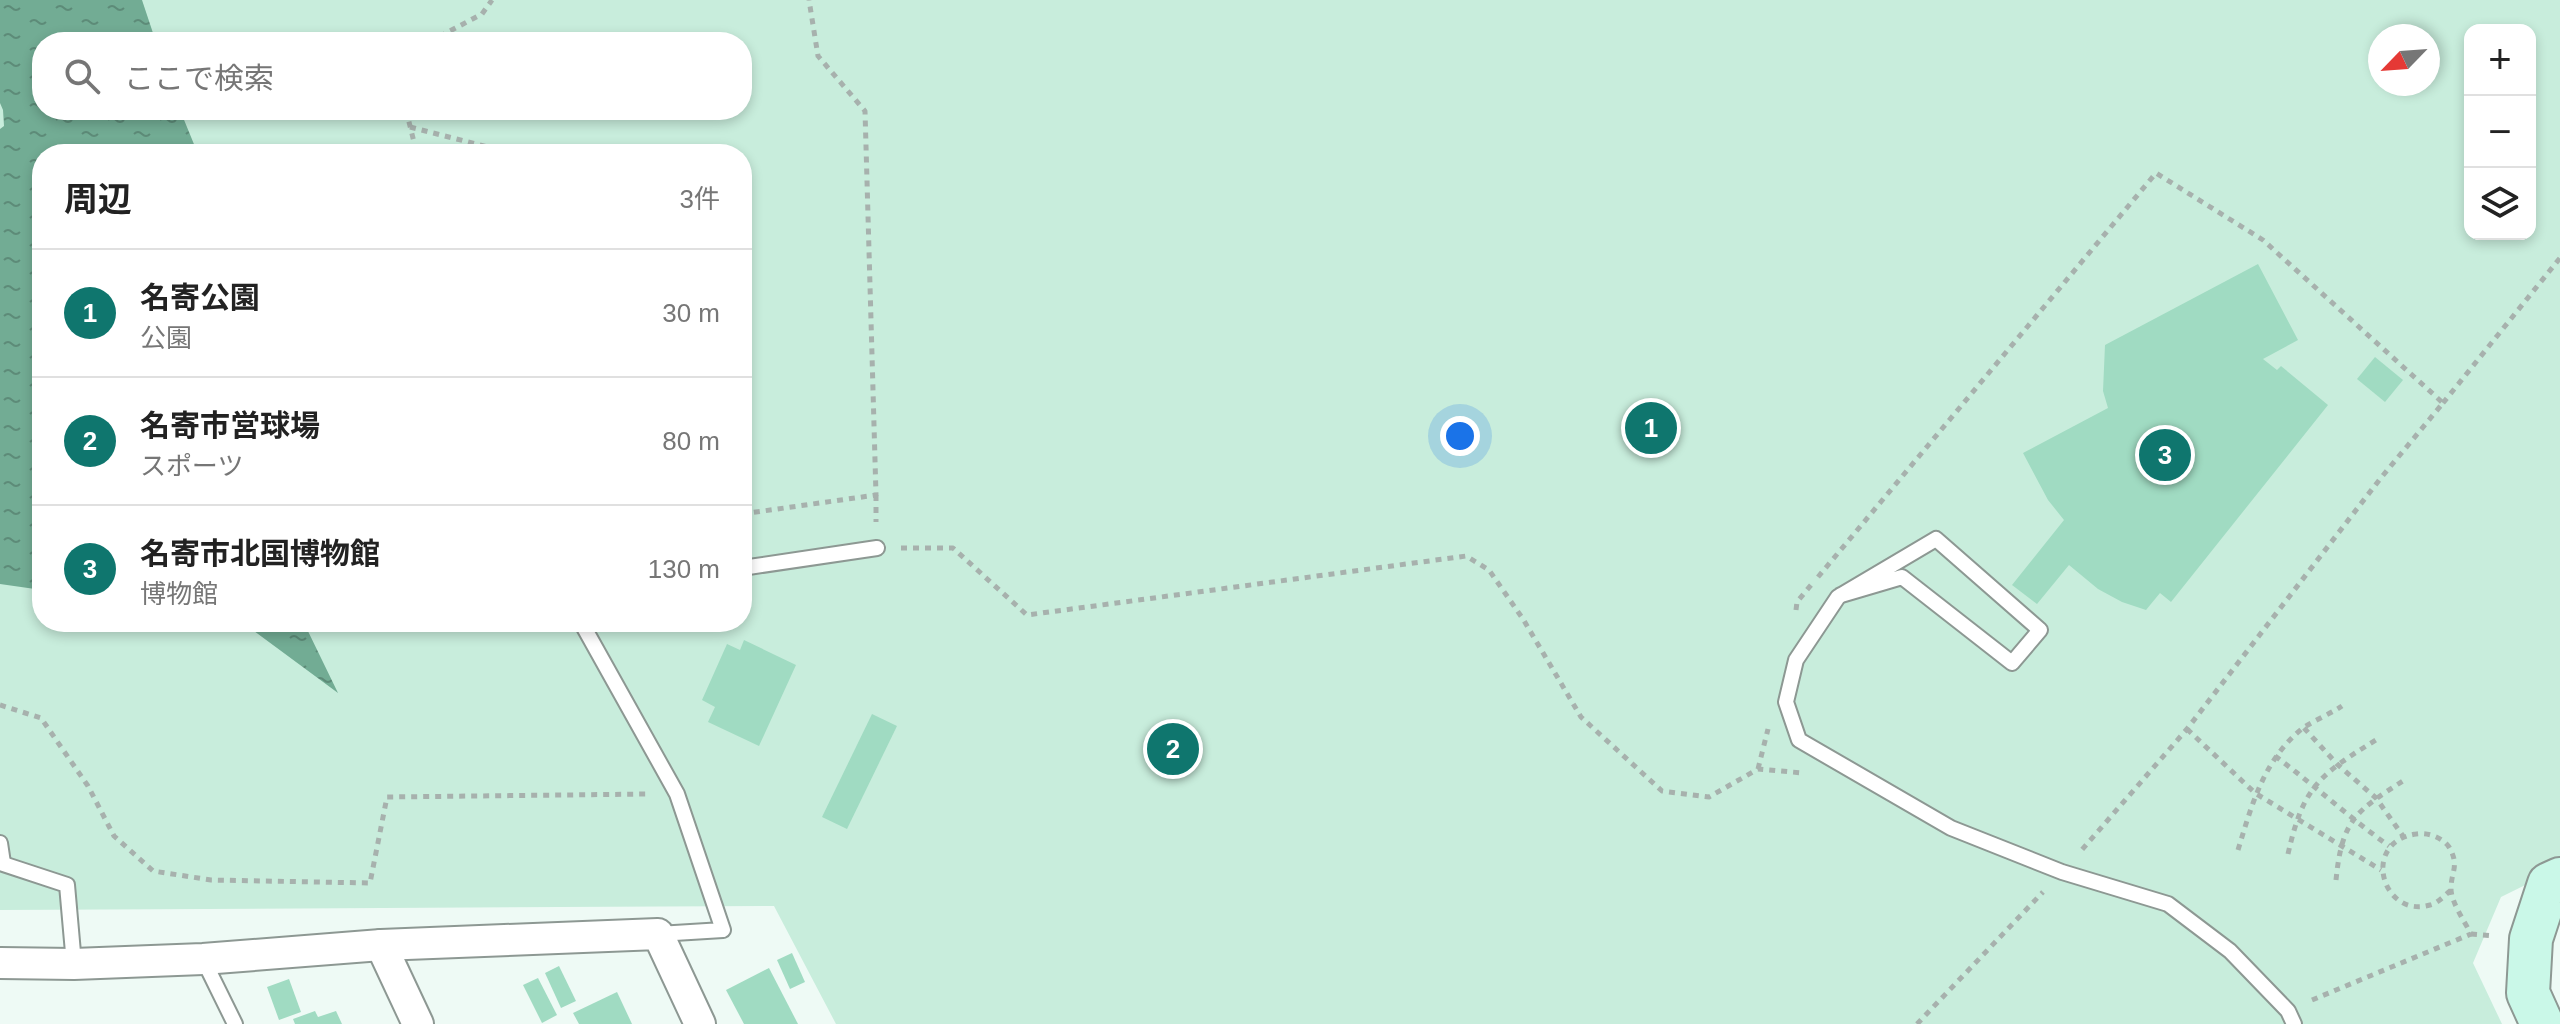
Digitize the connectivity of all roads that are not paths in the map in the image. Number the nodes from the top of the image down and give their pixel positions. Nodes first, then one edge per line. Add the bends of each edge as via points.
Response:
1 (877, 548) road end
2 (752, 567) edge
3 (1841, 595) junction
4 (587, 632) edge
5 (0, 843) edge
6 (1, 863) edge
7 (2560, 879) edge
8 (658, 934) junction
9 (381, 945) junction
10 (203, 959) junction
11 (0, 963) edge
12 (74, 964) junction
13 (2291, 1017) edge
14 (235, 1024) edge
15 (418, 1024) edge
16 (700, 1024) edge
17 (2542, 1024) edge

1 - 2 lane
3 - 3 lane via 1936,539 2040,630 2012,663 1902,577
3 - 13 lane via 1796,660 1786,702 1799,740 1951,828 2062,872 2168,904 2230,951
4 - 8 lane via 677,794 723,930
5 - 6 lane
6 - 12 lane via 67,885
7 - 17 street via 2549,884 2531,939 2528,993
8 - 9 street
8 - 16 street
9 - 10 street
9 - 15 street
10 - 12 street
10 - 14 lane
11 - 12 street

